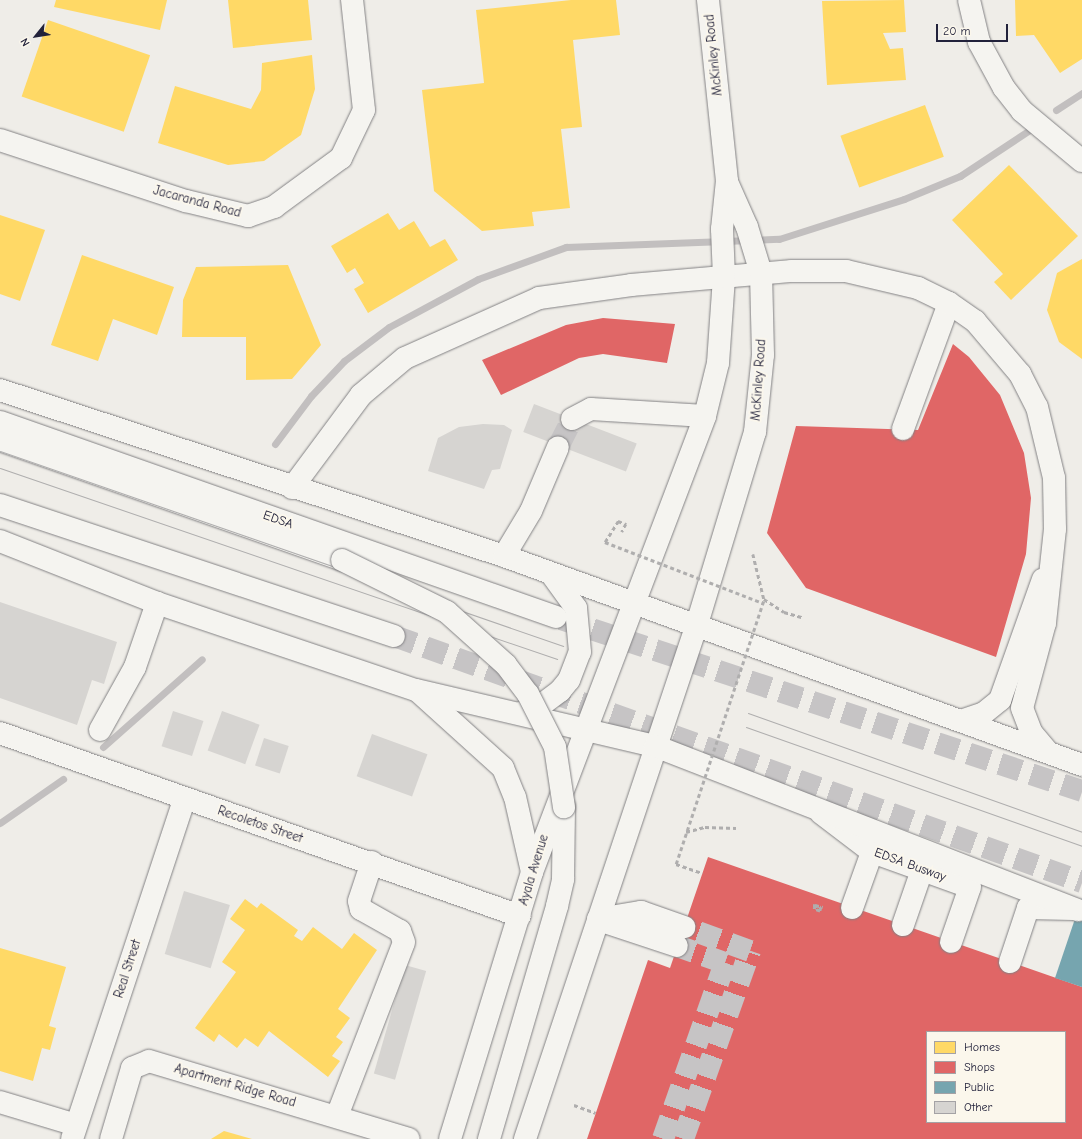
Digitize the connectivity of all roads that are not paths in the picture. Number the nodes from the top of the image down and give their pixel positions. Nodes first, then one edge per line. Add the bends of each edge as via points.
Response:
1 (352, 0) edge
2 (708, 0) edge
3 (969, 0) edge
4 (0, 140) edge
5 (1082, 161) edge
6 (727, 181) junction
7 (761, 273) junction
8 (724, 276) junction
9 (949, 303) junction
10 (0, 390) edge
11 (705, 416) junction
12 (572, 419) tunnel mouth
13 (0, 422) edge
14 (904, 429) dead end
15 (0, 440) edge
16 (558, 447) tunnel mouth
17 (292, 488) junction
18 (0, 506) edge
19 (0, 541) edge
20 (504, 556) junction
21 (1051, 560) junction
22 (549, 572) junction
23 (157, 602) junction
24 (631, 605) junction
25 (556, 617) tunnel mouth
26 (697, 624) junction
27 (394, 636) tunnel mouth
28 (416, 690) junction
29 (521, 713) junction
30 (964, 720) junction
31 (583, 729) junction
32 (100, 730) dead end
33 (0, 733) edge
34 (655, 746) junction
35 (1048, 752) junction
36 (1082, 765) edge
37 (184, 800) junction
38 (815, 809) junction
39 (872, 852) junction
40 (372, 862) junction
41 (922, 870) junction
42 (532, 872) junction
43 (852, 908) dead end
44 (520, 916) junction
45 (597, 923) junction
46 (903, 925) dead end
47 (951, 942) dead end
48 (1010, 962) dead end
49 (0, 1102) edge
50 (337, 1116) junction
51 (74, 1132) edge
52 (111, 1139) edge
53 (409, 1139) edge
54 (450, 1139) edge
55 (489, 1139) edge
56 (525, 1139) edge

1 - 4 main road, Jacaranda Road via 364,110 341,158 274,207 248,216 186,201
2 - 6 main road, McKinley Road
3 - 5 main road via 979,42 1004,88 1022,111
6 - 7 main road, McKinley Road via 748,227
6 - 8 main road, McKinley Road via 722,229
7 - 8 main road
7 - 9 main road via 846,271 918,288
7 - 26 main road, McKinley Road via 763,355 755,432
8 - 11 main road, McKinley Road via 718,363
8 - 17 main road via 588,290 539,298 405,358 361,395
9 - 14 main road
9 - 21 main road via 975,321 997,345 1020,374 1037,407 1054,478 1055,529
10 - 17 main road
11 - 12 main road via 591,408
11 - 24 main road, McKinley Road
13 - 25 main road, EDSA
15 - 55 main road, bridge via 342,560 402,587 464,624 506,665 528,694 555,746 561,767 565,820 563,879
16 - 20 main road via 530,511
17 - 20 main road
18 - 27 main road
19 - 23 main road
20 - 22 main road
21 - 30 main road via 1027,617 1000,700 984,713
21 - 35 main road via 1045,623 1022,708 1031,732
22 - 24 main road
22 - 29 main road via 560,582 576,608 580,622 580,652 569,680 560,692 536,709
23 - 28 main road
23 - 32 main road via 135,667
24 - 26 main road
24 - 31 main road, Ayala Avenue
26 - 30 main road
26 - 34 main road
28 - 29 main road
28 - 42 main road via 502,768 515,797
29 - 31 main road
30 - 35 main road
31 - 34 main road
31 - 42 main road, Ayala Avenue
33 - 37 main road, Recoletos Street
34 - 38 main road
34 - 45 main road
35 - 36 main road
37 - 40 main road, Recoletos Street
37 - 51 main road, Real Street
38 - 39 main road, EDSA Busway
38 - 48 main road via 1078,910 1028,908
39 - 41 main road, EDSA Busway
39 - 43 main road
40 - 44 main road, Recoletos Street
40 - 50 main road via 360,901 361,909 400,931 404,942
41 - 46 main road
41 - 47 main road, EDSA Busway via 970,887
42 - 44 main road, Ayala Avenue
44 - 54 main road, Ayala Avenue
45 - 45 main road via 641,912 678,943
45 - 56 main road
49 - 51 main road
50 - 52 main road, Apartment Ridge Road via 149,1061 132,1068
50 - 53 main road, Apartment Ridge Road

